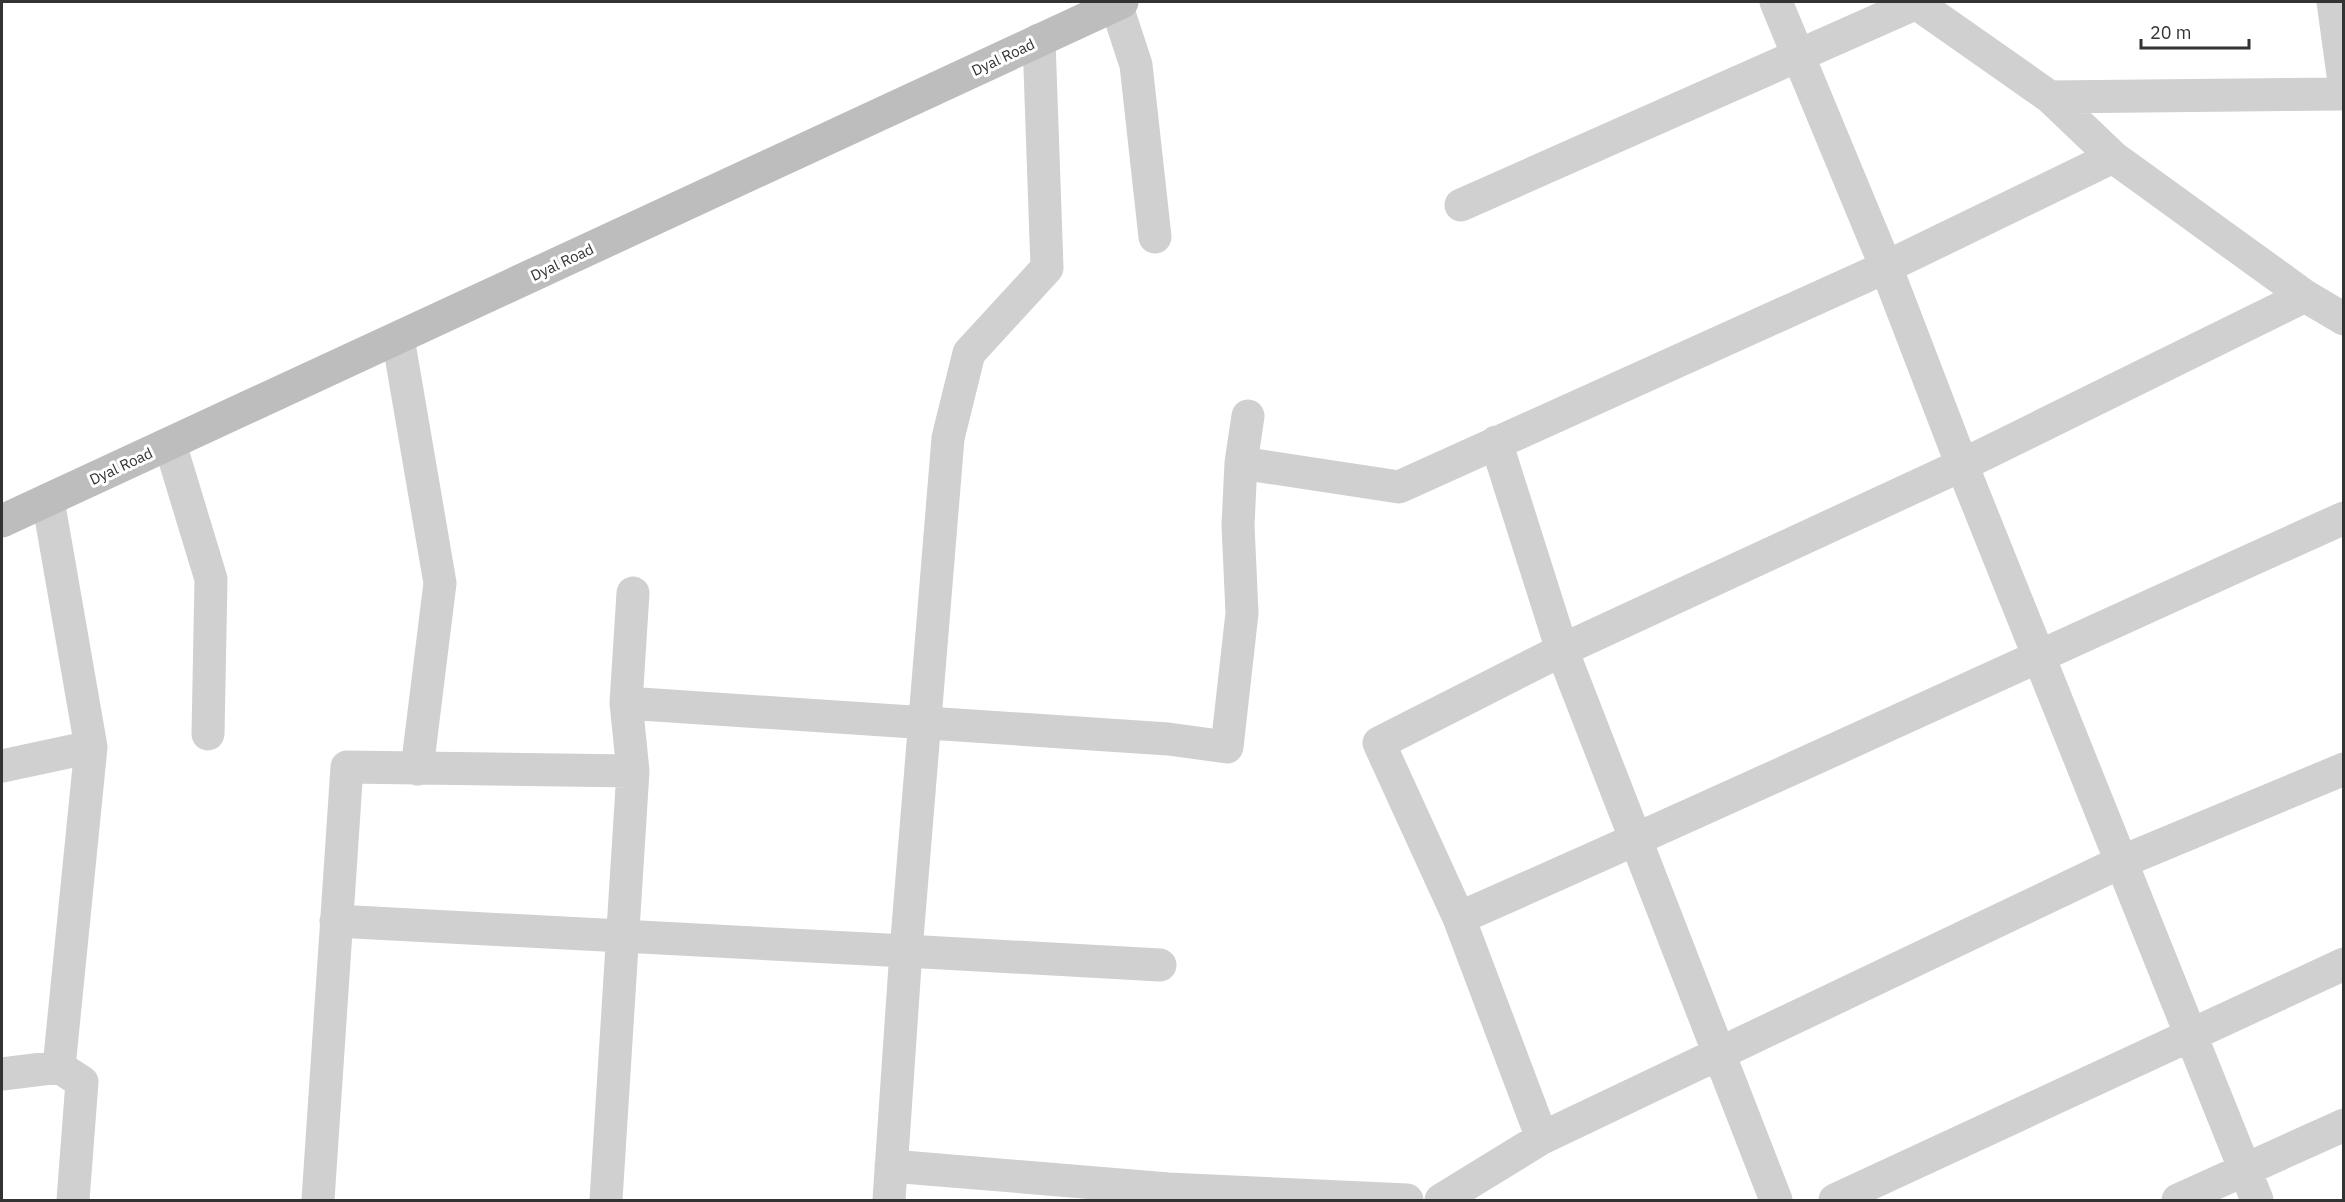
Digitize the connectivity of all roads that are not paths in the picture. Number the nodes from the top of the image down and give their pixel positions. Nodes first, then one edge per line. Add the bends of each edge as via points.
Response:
1 (1776, 2) edge
2 (1918, 2) edge
3 (2333, 2) edge
4 (1119, 3) edge
5 (1039, 40) junction
6 (1798, 55) junction
7 (2343, 82) edge
8 (2343, 94) edge
9 (2050, 97) junction
10 (2113, 157) junction
11 (1461, 205) dead end
12 (1155, 237) dead end
13 (1886, 267) junction
14 (2305, 296) junction
15 (2343, 319) edge
16 (398, 338) junction
17 (1248, 416) dead end
18 (1496, 442) junction
19 (170, 444) junction
20 (1241, 463) junction
21 (1962, 465) junction
22 (48, 500) junction
23 (2343, 518) edge
24 (2, 521) edge
25 (633, 593) dead end
26 (1563, 650) junction
27 (2038, 655) junction
28 (626, 703) junction
29 (925, 723) junction
30 (208, 734) dead end
31 (91, 747) junction
32 (2, 766) edge
33 (417, 769) junction
34 (2343, 769) edge
35 (633, 771) junction
36 (1636, 840) junction
37 (2121, 862) junction
38 (1459, 918) junction
39 (336, 921) junction
40 (622, 937) junction
41 (906, 951) junction
42 (2343, 964) edge
43 (1160, 965) dead end
44 (2190, 1034) junction
45 (1719, 1053) junction
46 (59, 1066) junction
47 (2, 1074) edge
48 (2343, 1125) edge
49 (1542, 1138) junction
50 (891, 1166) junction
51 (2245, 1170) junction
52 (73, 1200) edge
53 (318, 1200) edge
54 (606, 1200) edge
55 (889, 1200) edge
56 (1407, 1200) edge
57 (1441, 1200) edge
58 (1776, 1200) edge
59 (1834, 1200) edge
60 (2178, 1200) edge
61 (2257, 1200) edge

1 - 6 street
2 - 6 street
2 - 9 street
3 - 7 street
4 - 5 street, Dyal Road
4 - 12 street via 1136,65
5 - 16 street, Dyal Road
5 - 29 street via 1047,268 969,353 948,438
6 - 11 street
6 - 13 street
8 - 9 street
9 - 10 street
10 - 13 street
10 - 14 street
13 - 18 street
13 - 21 street
14 - 15 street
14 - 21 street
16 - 19 street, Dyal Road
16 - 33 street via 440,583
17 - 20 street
18 - 20 street via 1399,487
18 - 26 street
19 - 22 street, Dyal Road
19 - 30 street via 211,579
20 - 29 street via 1242,613 1227,747 1168,739
21 - 26 street
21 - 27 street
22 - 24 street, Dyal Road
22 - 31 street
23 - 27 street
25 - 28 street
26 - 36 street
26 - 38 street via 1379,743
27 - 36 street
27 - 37 street
28 - 29 street
28 - 35 street
29 - 41 street
31 - 32 street
31 - 46 street
33 - 35 street
33 - 39 street via 347,767
34 - 37 street
35 - 40 street
36 - 38 street
36 - 45 street
37 - 44 street
37 - 45 street
38 - 49 street
39 - 40 street
39 - 53 street
40 - 41 street
40 - 54 street
41 - 43 street
41 - 50 street
42 - 44 street
44 - 51 street
44 - 59 street
45 - 49 street
45 - 58 street
46 - 47 street
46 - 52 street via 82,1082
48 - 51 street
49 - 57 street
50 - 55 street
50 - 56 street via 1168,1189
51 - 60 street
51 - 61 street

